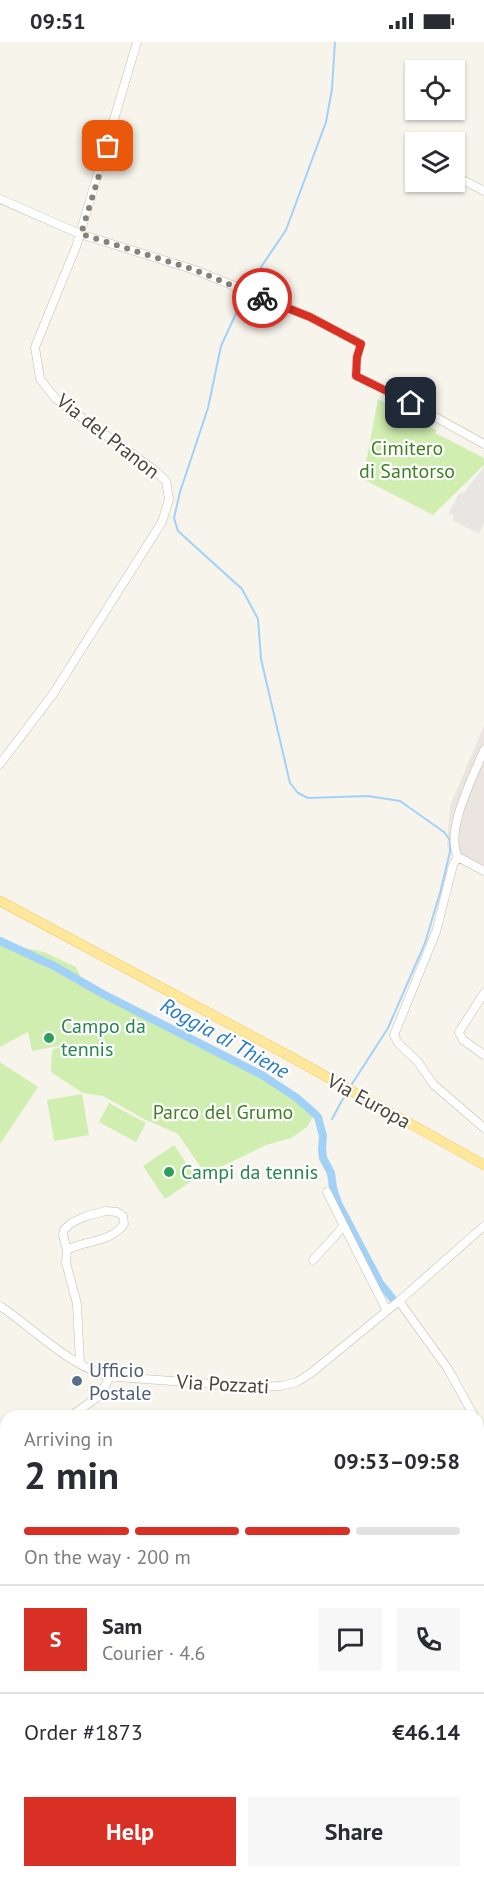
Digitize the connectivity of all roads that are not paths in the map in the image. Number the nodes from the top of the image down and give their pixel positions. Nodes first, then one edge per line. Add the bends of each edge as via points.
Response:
1 (137, 42) edge
2 (465, 181) edge
3 (484, 191) edge
4 (0, 199) edge
5 (81, 234) junction
6 (484, 444) edge
7 (484, 750) edge
8 (0, 764) edge
9 (458, 857) junction
10 (484, 872) edge
11 (0, 901) edge
12 (484, 993) edge
13 (484, 1055) edge
14 (484, 1128) edge
15 (484, 1165) edge
16 (327, 1192) dead end
17 (344, 1226) junction
18 (484, 1226) edge
19 (67, 1250) junction
20 (313, 1260) dead end
21 (399, 1301) junction
22 (0, 1306) edge
23 (387, 1311) junction
24 (80, 1364) junction
25 (110, 1377) junction
26 (79, 1410) edge
27 (471, 1410) edge

1 - 5 street, Via del Pranon
2 - 3 street
4 - 5 street
5 - 6 street via 195,270 310,317 361,344 356,376
5 - 8 street, Via del Pranon via 35,347 40,379 56,399 166,481 170,499 147,547 53,694
7 - 9 street via 457,814
9 - 10 street
9 - 14 street via 436,932 394,1035 434,1084
11 - 15 main road, Via Europa
12 - 13 street via 459,1032 463,1040
16 - 17 street
17 - 20 street
17 - 23 street
18 - 21 street, Via Pozzati
19 - 19 street via 115,1234 124,1224 123,1216 106,1211 71,1222 63,1235
19 - 24 street via 66,1263 77,1304
21 - 23 street, Via Pozzati
21 - 27 street via 448,1369
22 - 24 street, Via Pozzati
23 - 25 street, Via Pozzati via 311,1373 281,1386
24 - 25 street, Via Pozzati
25 - 26 street via 99,1396

